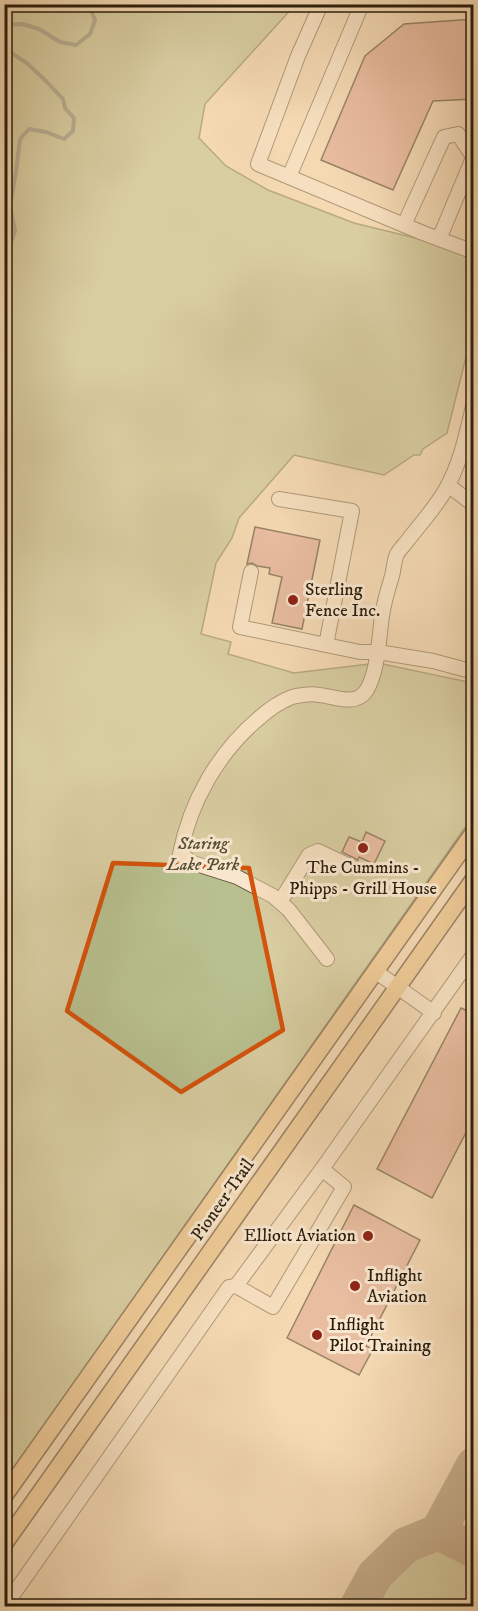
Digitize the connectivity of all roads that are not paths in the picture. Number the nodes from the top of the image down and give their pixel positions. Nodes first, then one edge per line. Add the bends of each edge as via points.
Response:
1 (321, 4) edge
2 (362, 4) edge
3 (473, 158) edge
4 (289, 177) junction
5 (404, 225) junction
6 (439, 239) junction
7 (474, 252) edge
8 (474, 402) edge
9 (448, 484) junction
10 (279, 499) dead end
11 (474, 505) edge
12 (251, 572) dead end
13 (326, 645) junction
14 (378, 652) junction
15 (474, 672) edge
16 (474, 832) edge
17 (352, 867) dead end
18 (474, 879) edge
19 (280, 902) junction
20 (474, 954) edge
21 (327, 959) dead end
22 (375, 971) junction
23 (398, 986) junction
24 (434, 1012) junction
25 (322, 1169) junction
26 (236, 1286) junction
27 (4, 1496) edge
28 (4, 1544) edge
29 (5, 1606) edge

1 - 4 street via 258,164
2 - 4 street
3 - 5 street via 458,134 444,137
3 - 6 street
4 - 5 street
5 - 6 street
6 - 7 street
8 - 9 street via 463,450
9 - 11 street
9 - 14 street via 397,554 382,614
10 - 13 street via 352,511
12 - 13 street via 240,627
13 - 14 street
14 - 15 street
14 - 19 street via 371,679 357,698 318,694 293,697 250,725 214,769 191,813 180,854 193,863 237,877
16 - 22 main road, Pioneer Trail
17 - 19 street via 318,851 309,855
18 - 23 main road, Pioneer Trail
19 - 21 street
20 - 24 street
22 - 23 street
22 - 27 main road, Pioneer Trail
23 - 24 street
23 - 28 main road, Pioneer Trail
24 - 25 street
25 - 26 street
25 - 26 street via 344,1187 273,1307
26 - 29 street via 229,1287

